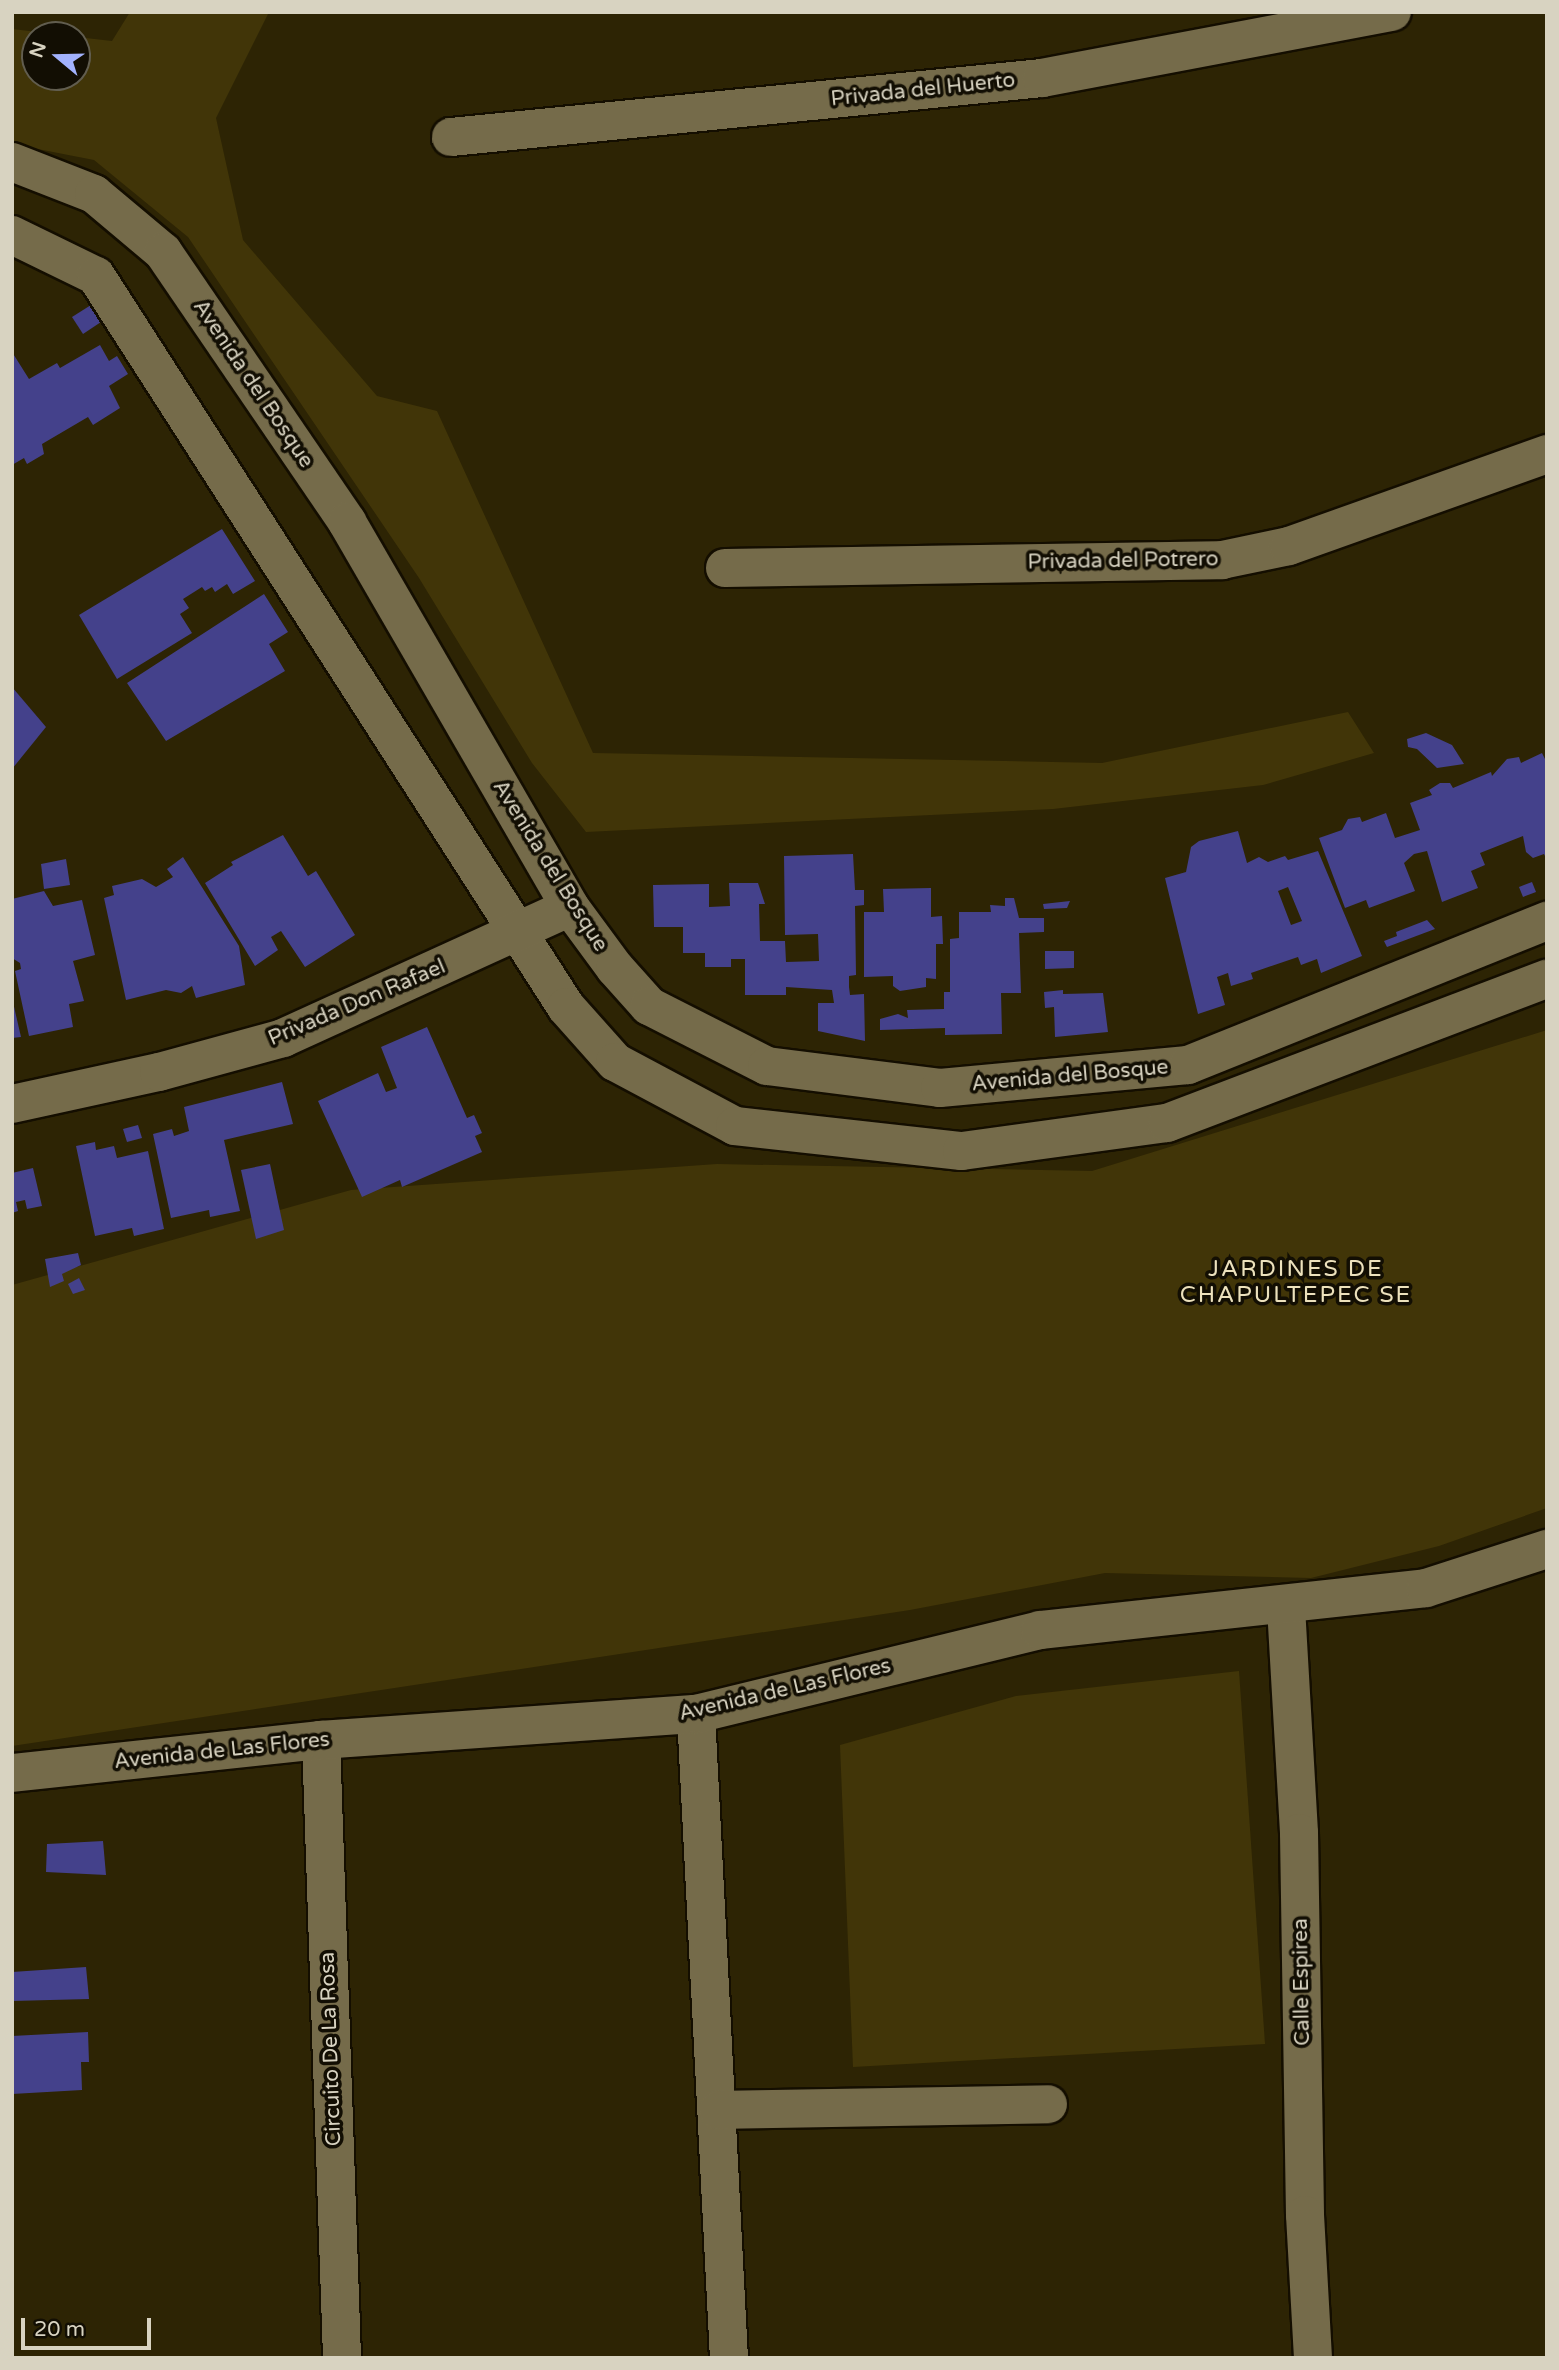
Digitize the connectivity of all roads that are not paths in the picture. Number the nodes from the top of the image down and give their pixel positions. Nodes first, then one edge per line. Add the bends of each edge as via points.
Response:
1 (1392, 12) edge
2 (451, 137) dead end
3 (12, 162) edge
4 (12, 235) edge
5 (1547, 454) edge
6 (725, 568) dead end
7 (570, 907) junction
8 (1547, 921) edge
9 (514, 931) junction
10 (1547, 979) edge
11 (12, 1104) edge
12 (1547, 1549) edge
13 (1286, 1607) junction
14 (696, 1714) junction
15 (321, 1740) junction
16 (12, 1773) edge
17 (1048, 2104) dead end
18 (718, 2110) junction
19 (342, 2358) edge
20 (729, 2358) edge
21 (1312, 2358) edge

1 - 2 street, Privada del Huerto via 1042,78
3 - 7 street, Avenida del Bosque via 94,194 163,252 347,522
4 - 9 street via 96,276
5 - 6 street, Privada del Potrero via 1289,546 1222,560
7 - 8 street, Avenida del Bosque via 649,1006 767,1066 940,1088 1188,1065
7 - 9 street, Privada Don Rafael
9 - 10 street via 566,1007 615,1062 735,1126 962,1151 1167,1123
9 - 11 street, Privada Don Rafael via 283,1038 159,1072
12 - 13 street, Avenida de Las Flores via 1426,1588
13 - 14 street, Avenida de Las Flores via 1040,1630
13 - 21 street, Calle Espirea via 1300,1833
14 - 15 street, Avenida de Las Flores
14 - 18 street
15 - 16 street, Avenida de Las Flores
15 - 19 street, Circuito De La Rosa
17 - 18 street
18 - 20 street

